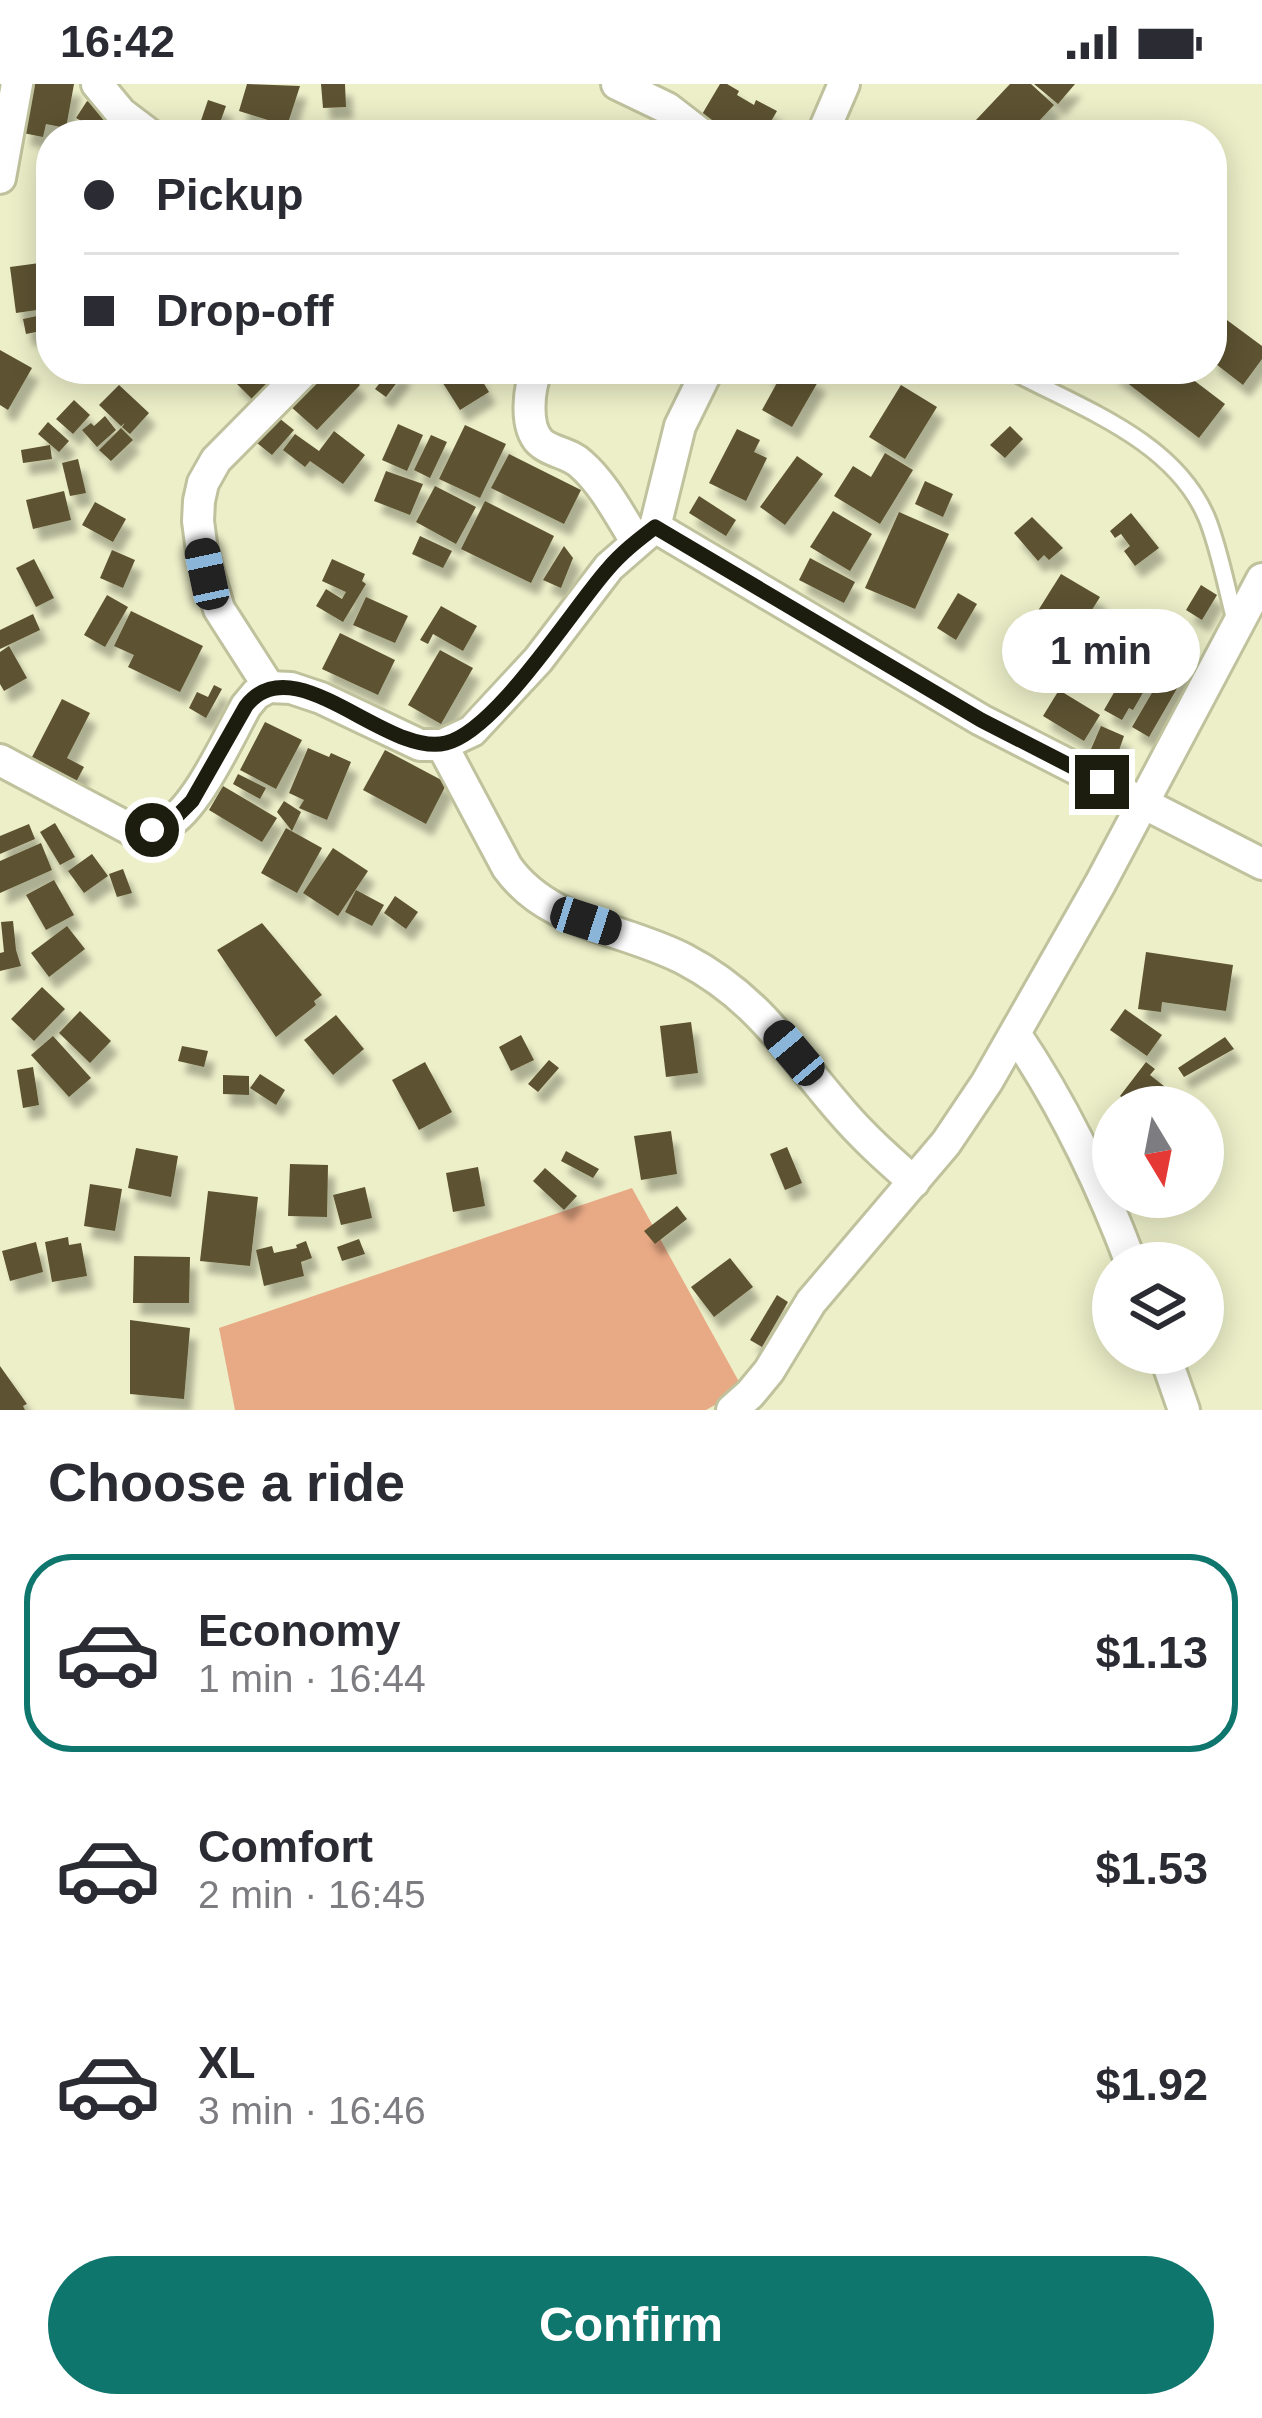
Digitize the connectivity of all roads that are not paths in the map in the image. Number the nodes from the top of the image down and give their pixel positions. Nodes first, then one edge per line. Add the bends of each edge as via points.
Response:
1 (16, 84) edge
2 (97, 84) edge
3 (616, 84) edge
4 (844, 84) edge
5 (130, 120) edge
6 (683, 120) edge
7 (828, 120) edge
8 (0, 178) edge
9 (291, 384) edge
10 (533, 384) edge
11 (700, 384) edge
12 (1038, 384) edge
13 (646, 534) junction
14 (1262, 580) edge
15 (1237, 625) junction
16 (269, 687) junction
17 (442, 745) junction
18 (0, 760) edge
19 (1143, 803) junction
20 (1262, 864) edge
21 (1016, 1035) junction
22 (914, 1182) junction
23 (1123, 1242) edge
24 (1171, 1374) edge
25 (732, 1410) edge
26 (1184, 1410) edge

1 - 8 street
2 - 5 street
3 - 6 street
4 - 7 street
9 - 16 street via 216,460 199,500 202,551 219,608
10 - 13 street via 530,417 541,443 581,464
11 - 13 street
12 - 15 lane via 1145,446 1183,478 1206,516
13 - 17 street via 609,567 495,707
13 - 19 street
14 - 15 street
15 - 19 street
16 - 17 street via 321,698 420,745
16 - 18 street via 246,706 192,801 152,830 130,829
17 - 22 street via 518,884 563,914 678,956 736,991
19 - 20 street
19 - 21 street
21 - 22 street
21 - 23 street
22 - 25 street
24 - 26 street

